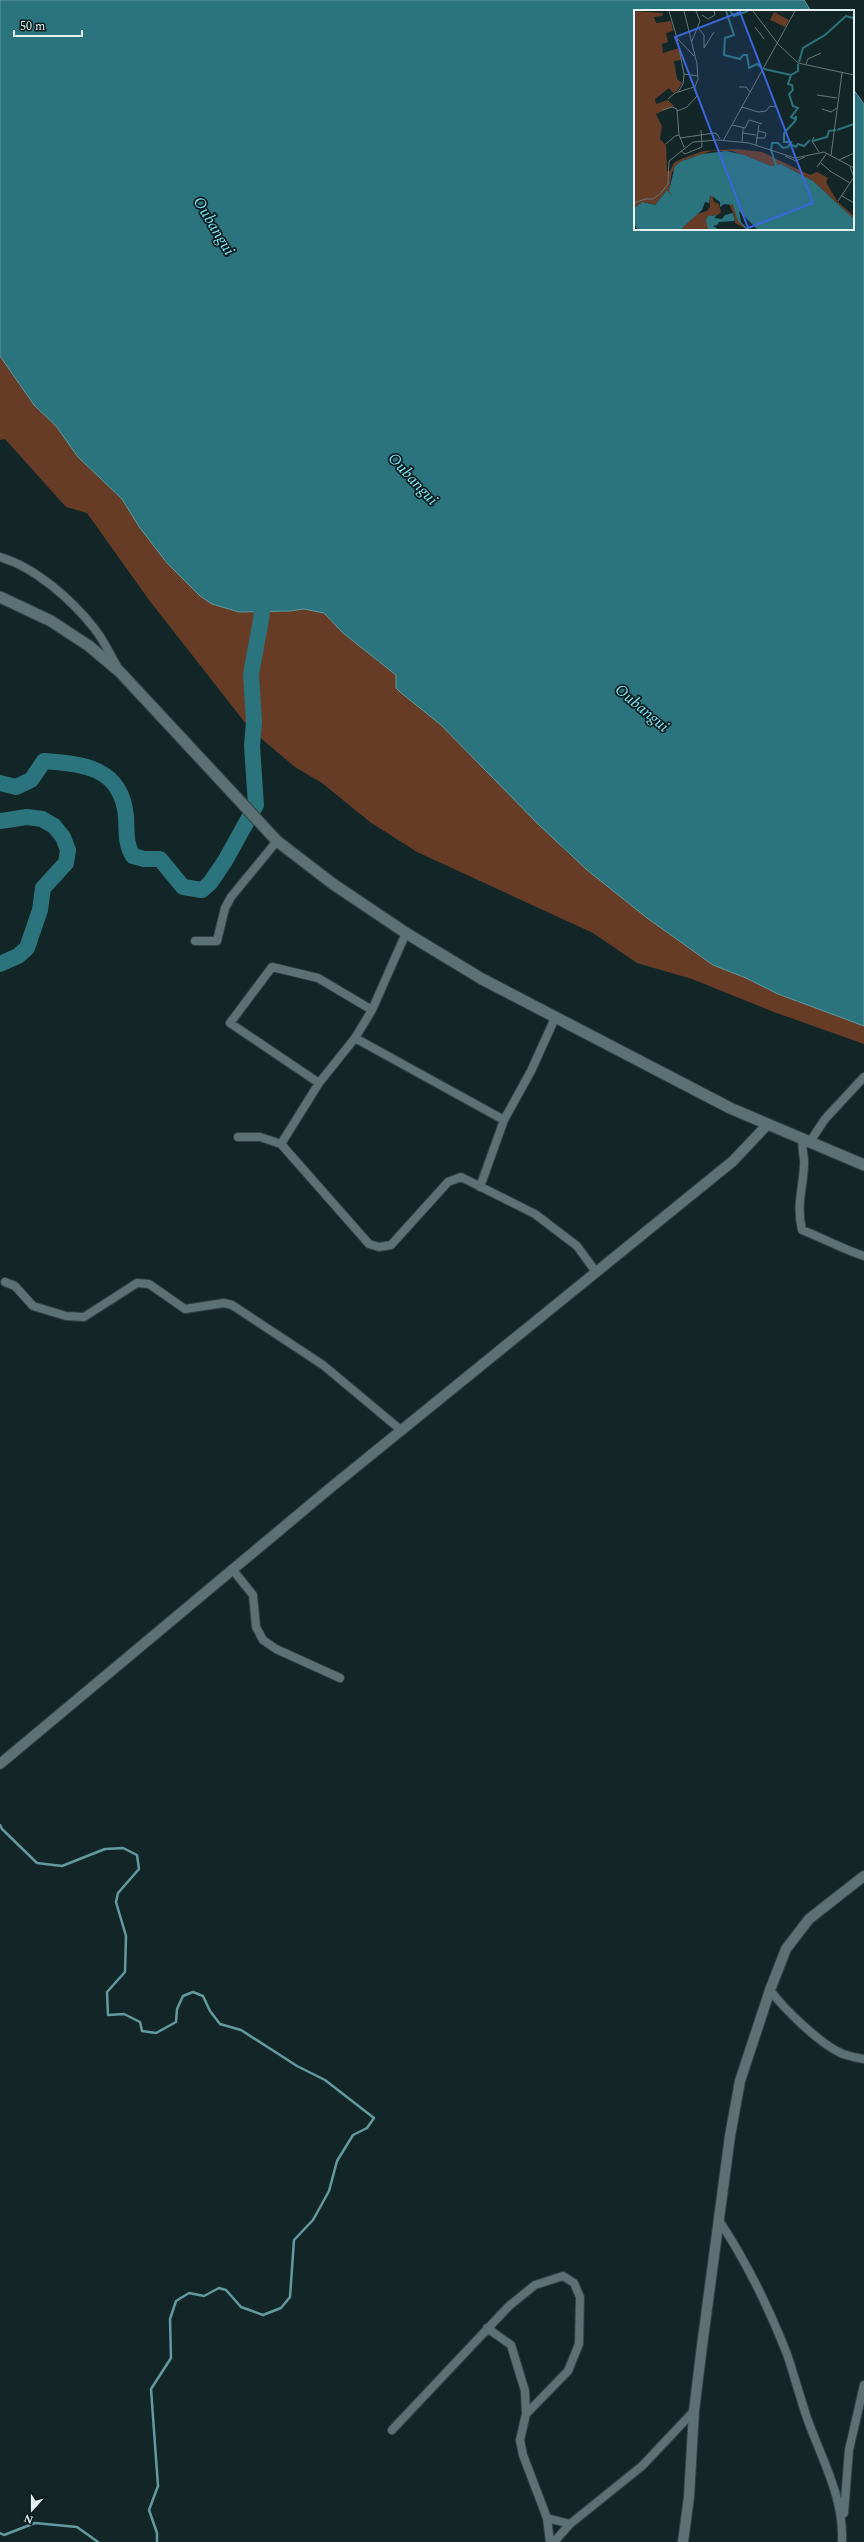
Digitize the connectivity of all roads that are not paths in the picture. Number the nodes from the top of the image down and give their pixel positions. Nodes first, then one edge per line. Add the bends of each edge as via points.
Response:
1 (0, 557) edge
2 (0, 597) edge
3 (120, 672) junction
4 (275, 839) junction
5 (406, 933) junction
6 (195, 941) dead end
7 (372, 1010) junction
8 (555, 1018) junction
9 (355, 1038) junction
10 (864, 1077) edge
11 (319, 1083) junction
12 (504, 1120) junction
13 (767, 1125) junction
14 (238, 1137) dead end
15 (806, 1141) junction
16 (281, 1144) junction
17 (864, 1165) edge
18 (480, 1187) junction
19 (864, 1256) edge
20 (596, 1272) junction
21 (5, 1282) dead end
22 (402, 1431) junction
23 (232, 1570) junction
24 (340, 1678) dead end
25 (0, 1764) edge
26 (864, 1876) edge
27 (770, 1990) junction
28 (864, 2059) edge
29 (718, 2219) junction
30 (487, 2328) junction
31 (864, 2385) edge
32 (694, 2411) junction
33 (526, 2414) junction
34 (392, 2430) dead end
35 (547, 2518) junction
36 (570, 2524) junction
37 (843, 2524) junction
38 (550, 2542) edge
39 (554, 2542) edge
40 (683, 2542) edge
41 (842, 2542) edge

1 - 3 street via 26,569 49,584 68,602 95,628
2 - 3 main road via 51,621 89,646
3 - 4 main road
4 - 5 main road via 333,884
4 - 6 street via 231,897 225,908 216,941
5 - 7 street
5 - 8 main road via 482,979
7 - 9 street
7 - 11 street via 318,978 272,967 230,1022
8 - 12 street via 531,1071
8 - 13 main road
9 - 11 street
9 - 12 street
10 - 15 street
11 - 16 street
12 - 18 street
13 - 15 main road
13 - 20 street via 733,1161
14 - 16 street via 260,1137
15 - 17 main road
15 - 19 street via 801,1150 805,1164 798,1203 802,1230 840,1249
16 - 18 street via 369,1244 379,1247 391,1245 448,1182 461,1177
18 - 20 street via 535,1214 577,1246
20 - 22 street
21 - 22 street via 15,1286 33,1306 66,1316 84,1317 137,1283 149,1284 185,1309 224,1303 232,1305 323,1365
22 - 23 street
23 - 24 street via 253,1596 256,1627 263,1640 276,1649
23 - 25 street
26 - 27 street via 809,1919 786,1949
27 - 28 street via 784,2008 808,2029 842,2053
27 - 29 street via 740,2081
29 - 32 street
29 - 37 street via 743,2257 766,2304 838,2494
30 - 33 street via 511,2345 525,2391
30 - 33 street via 534,2285 563,2276 574,2284 580,2297 579,2344 568,2371
30 - 34 street
31 - 37 street via 849,2450
32 - 36 street via 642,2466
32 - 40 street via 689,2497
33 - 35 street via 520,2440 523,2455
35 - 36 street
35 - 38 street
36 - 39 street
37 - 41 street

